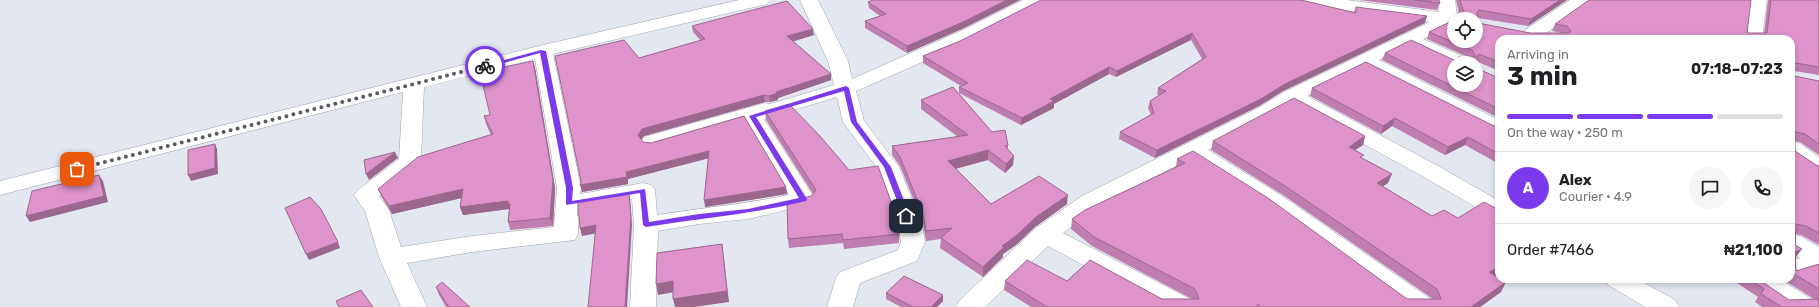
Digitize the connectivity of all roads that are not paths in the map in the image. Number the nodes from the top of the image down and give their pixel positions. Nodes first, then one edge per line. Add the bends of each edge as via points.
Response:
1 (761, 0) edge
2 (809, 0) edge
3 (1036, 0) edge
4 (1307, 0) edge
5 (1582, 0) edge
6 (1758, 0) edge
7 (1447, 13) edge
8 (1447, 15) edge
9 (1536, 35) edge
10 (1754, 35) edge
11 (1409, 39) junction
12 (543, 51) junction
13 (1447, 56) edge
14 (1363, 60) junction
15 (414, 83) junction
16 (846, 88) junction
17 (1291, 96) junction
18 (1495, 126) edge
19 (652, 142) edge
20 (1193, 150) junction
21 (1795, 151) edge
22 (1819, 167) edge
23 (0, 188) edge
24 (568, 203) junction
25 (1495, 209) edge
26 (646, 225) junction
27 (1045, 234) junction
28 (1795, 245) edge
29 (392, 257) junction
30 (1819, 260) edge
31 (1795, 268) edge
32 (1624, 283) edge
33 (1766, 283) edge
34 (414, 307) edge
35 (643, 307) edge
36 (840, 307) edge
37 (968, 307) edge
38 (1183, 307) edge
39 (1424, 307) edge
40 (1666, 307) edge
41 (1804, 307) edge

1 - 12 street
2 - 16 street via 838,61
3 - 16 street via 1008,16
4 - 7 street
5 - 9 street via 1525,33
6 - 10 street
8 - 11 street
11 - 13 street
11 - 14 street
12 - 15 street
12 - 24 street via 569,188
14 - 17 street
14 - 18 street
15 - 23 street
15 - 29 street via 410,160 366,196 377,210
16 - 19 street via 808,96
16 - 26 street via 752,116 803,199 748,211
16 - 36 street via 854,122 888,167 910,224 913,242 908,255 849,278
17 - 20 street
17 - 25 street
20 - 27 street via 1090,201
20 - 39 street via 1274,201
21 - 22 street
24 - 26 street via 643,190
24 - 29 street via 566,234 472,244
26 - 35 street
27 - 37 street
27 - 38 street
28 - 30 street
29 - 34 street
30 - 31 street
32 - 40 street
33 - 41 street

